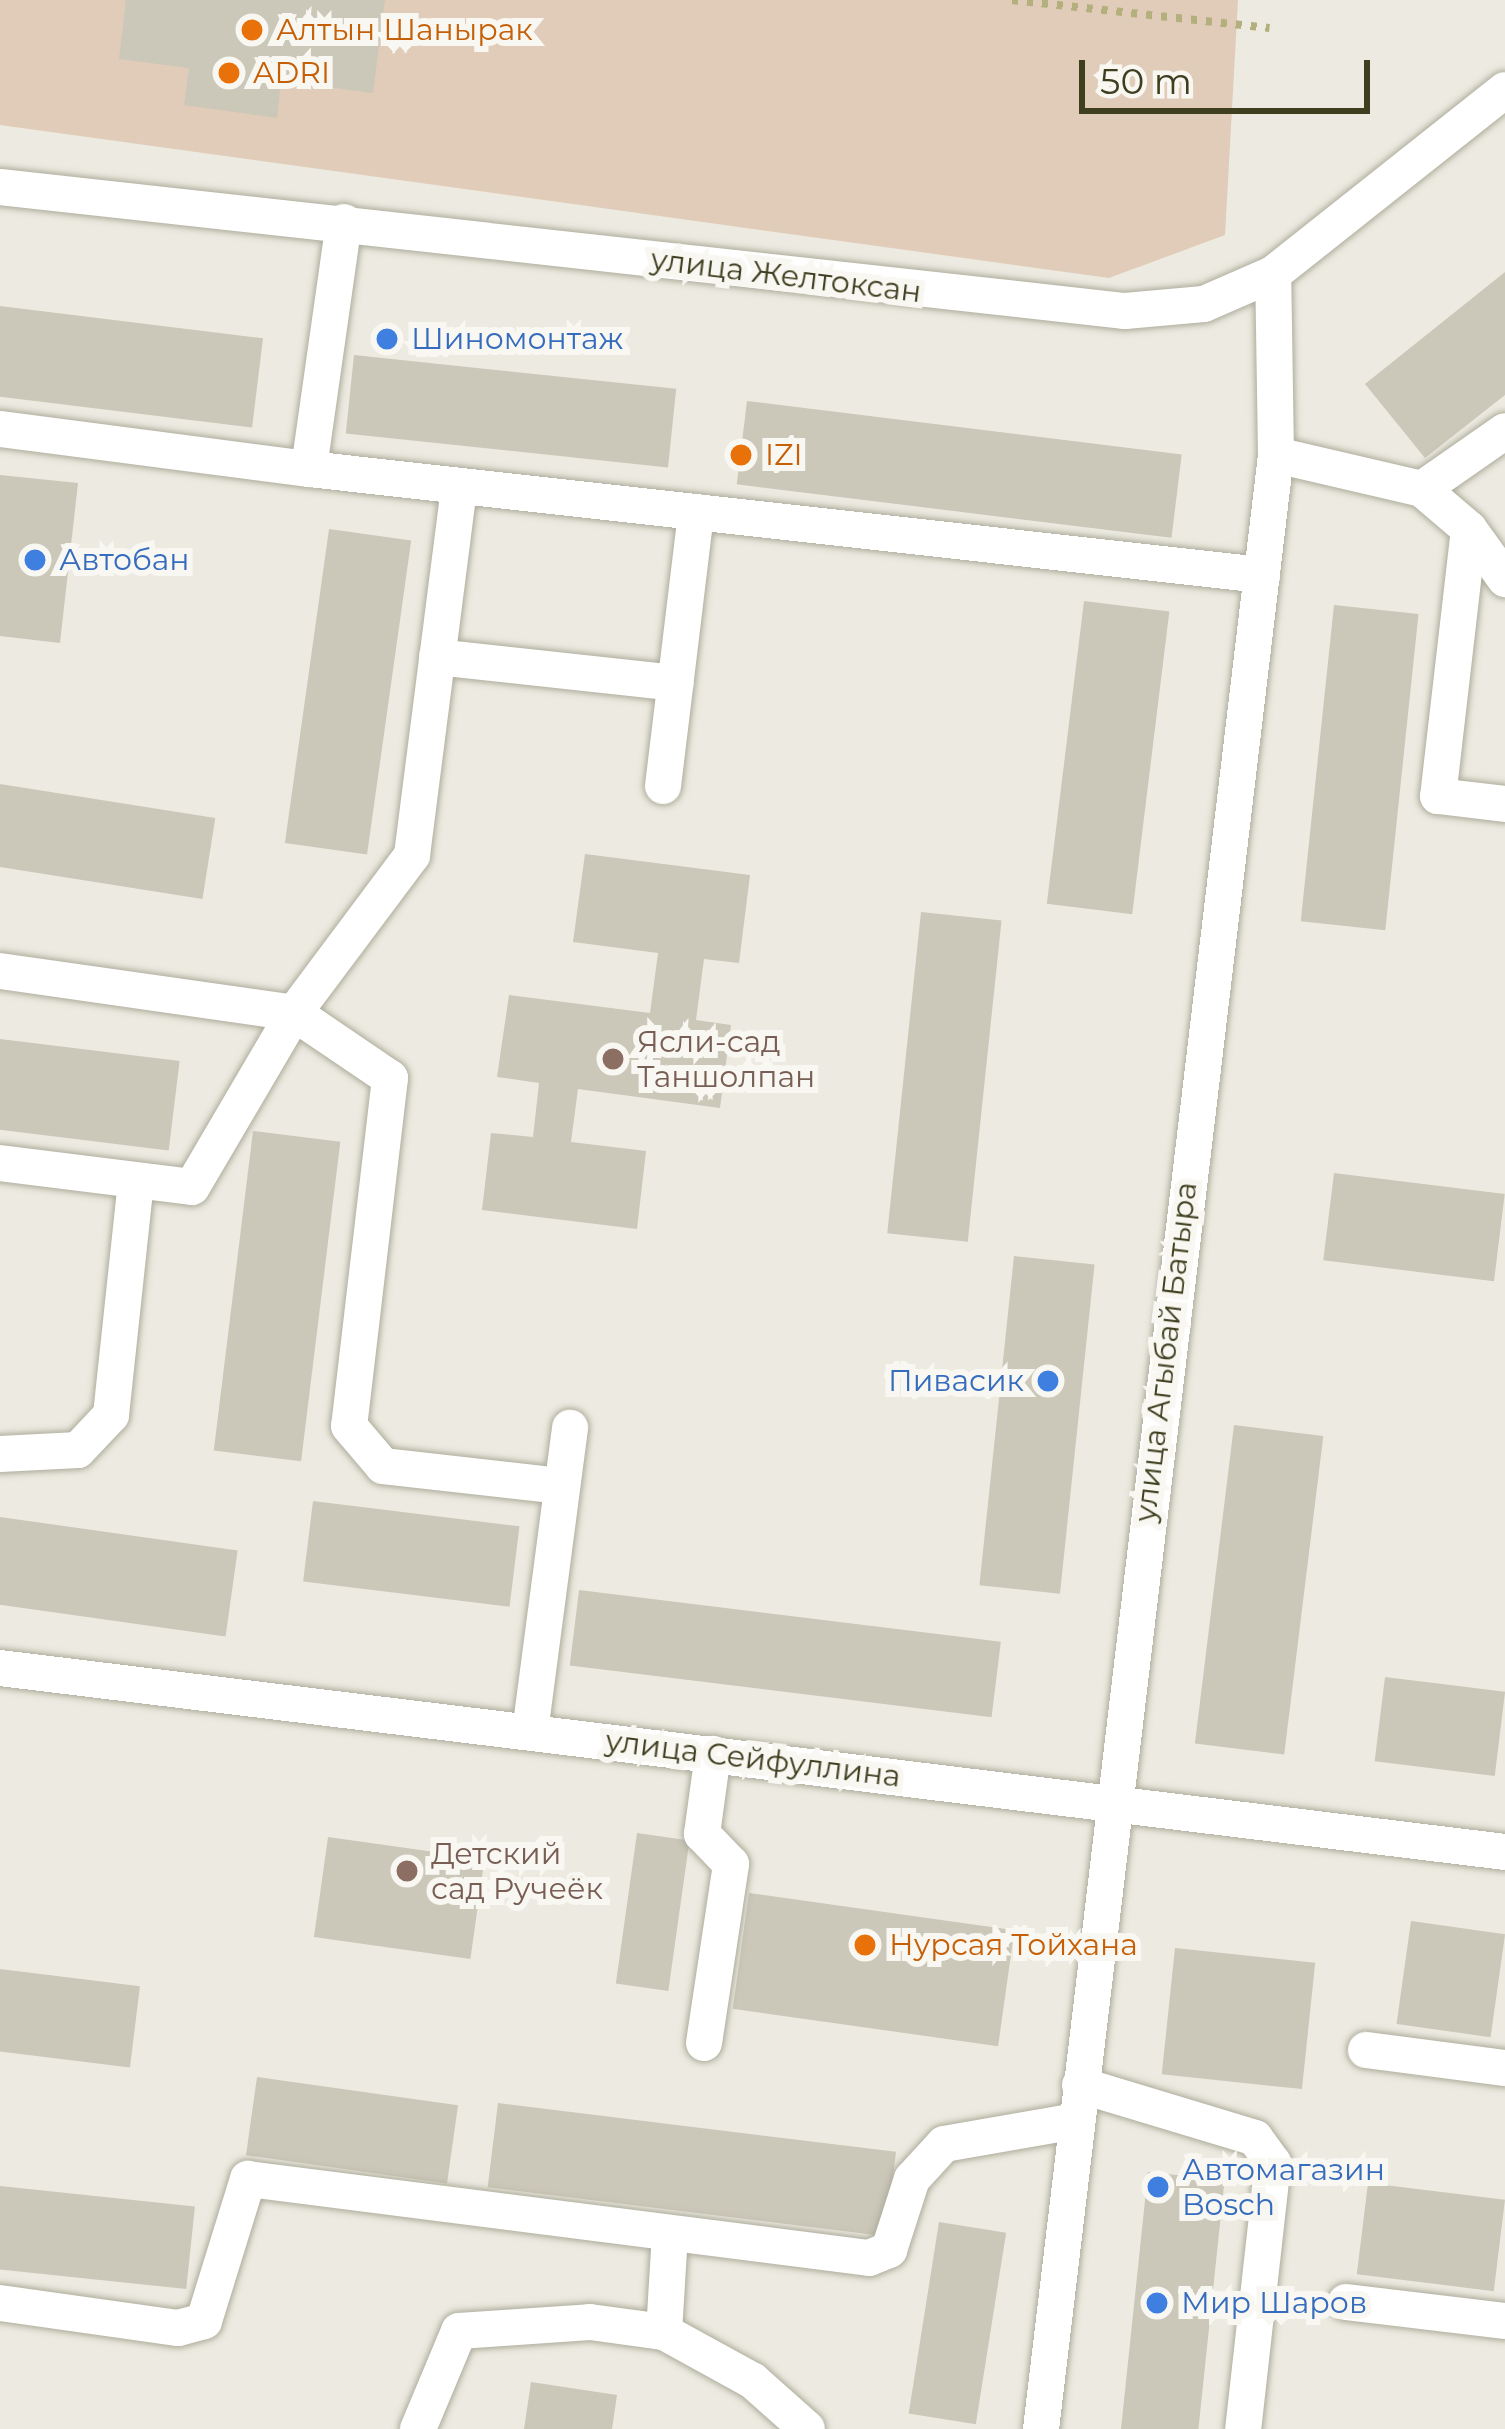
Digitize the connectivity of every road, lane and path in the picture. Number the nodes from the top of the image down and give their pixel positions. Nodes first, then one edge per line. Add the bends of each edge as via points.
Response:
1 (1012, 0) edge
2 (1269, 28) dead end
3 (1505, 90) edge
4 (0, 187) edge
5 (344, 222) junction
6 (1273, 274) junction
7 (0, 430) edge
8 (1505, 431) edge
9 (1276, 455) junction
10 (309, 469) junction
11 (459, 486) junction
12 (1423, 489) junction
13 (697, 512) junction
14 (1469, 530) junction
15 (1262, 575) junction
16 (1505, 579) edge
17 (437, 657) junction
18 (676, 683) junction
19 (663, 786) dead end
20 (1505, 804) edge
21 (0, 971) edge
22 (294, 1013) junction
23 (0, 1163) edge
24 (136, 1181) junction
25 (570, 1428) dead end
26 (0, 1454) edge
27 (562, 1486) junction
28 (0, 1668) edge
29 (530, 1732) junction
30 (713, 1754) junction
31 (1113, 1802) junction
32 (1505, 1852) edge
33 (704, 2043) dead end
34 (1366, 2050) dead end
35 (1505, 2068) edge
36 (1078, 2103) junction
37 (670, 2234) junction
38 (1346, 2302) dead end
39 (0, 2303) edge
40 (1505, 2321) edge
41 (664, 2332) junction
42 (418, 2429) edge
43 (807, 2429) edge
44 (1041, 2429) edge
45 (1243, 2429) edge

1 - 2 path
3 - 6 street, улица Желтоксан
4 - 5 street, улица Желтоксан
5 - 6 street, улица Желтоксан via 1064,308 1204,304
5 - 10 street
6 - 9 street, улица Агыбай Батыра
7 - 10 street
8 - 12 street
9 - 12 street
9 - 15 street, улица Агыбай Батыра
10 - 11 street
11 - 13 street
11 - 17 street
12 - 14 street
13 - 15 street
13 - 18 street
14 - 16 street
14 - 20 street via 1438,796
15 - 31 street, улица Агыбай Батыра
17 - 18 street
17 - 22 street via 412,854
18 - 19 street
21 - 22 street
22 - 24 street via 192,1187
22 - 27 street via 390,1078 349,1426 382,1466
23 - 24 street
24 - 26 street via 111,1415 78,1450
25 - 27 street
27 - 29 street
28 - 29 street, улица Сейфуллина
29 - 30 street, улица Сейфуллина
30 - 31 street, улица Сейфуллина
30 - 33 street via 702,1834 731,1864
31 - 32 street, улица Сейфуллина
31 - 36 street, улица Агыбай Батыра
34 - 35 street
36 - 37 street via 944,2144 912,2179 889,2250 869,2258
36 - 44 street, улица Агыбай Батыра
36 - 45 street via 1255,2138 1273,2163 1277,2196
37 - 39 street via 248,2179 204,2320 178,2328
37 - 41 street
38 - 40 street
41 - 42 street via 590,2322 459,2331
41 - 43 street via 753,2381

